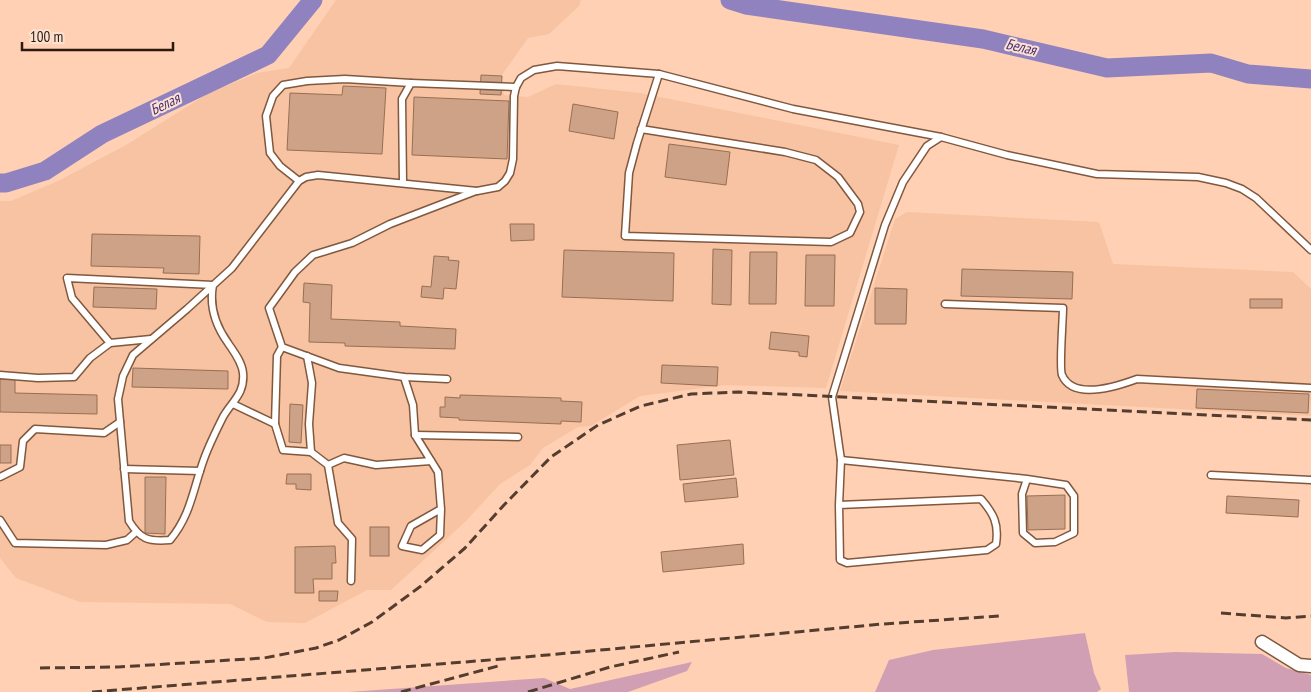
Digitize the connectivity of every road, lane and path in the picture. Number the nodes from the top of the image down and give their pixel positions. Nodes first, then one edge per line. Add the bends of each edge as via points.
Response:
1 (659, 74) junction
2 (411, 83) junction
3 (516, 87) junction
4 (641, 129) junction
5 (941, 137) junction
6 (299, 180) junction
7 (403, 183) junction
8 (477, 191) junction
9 (1311, 250) edge
10 (213, 285) junction
11 (946, 304) dead end
12 (151, 340) junction
13 (110, 343) junction
14 (282, 347) junction
15 (307, 356) junction
16 (0, 375) edge
17 (404, 377) junction
18 (447, 380) dead end
19 (1311, 388) edge
20 (233, 404) junction
21 (120, 422) junction
22 (275, 424) junction
23 (415, 435) junction
24 (518, 437) dead end
25 (311, 452) junction
26 (841, 460) junction
27 (431, 461) junction
28 (328, 465) junction
29 (124, 469) junction
30 (200, 471) junction
31 (1211, 475) dead end
32 (0, 477) edge
33 (1027, 479) junction
34 (1311, 480) edge
35 (839, 505) junction
36 (441, 509) junction
37 (0, 520) edge
38 (136, 532) junction
39 (352, 581) dead end
40 (1262, 642) dead end
41 (1311, 666) edge

1 - 3 lane via 549,66 527,73
1 - 4 lane
1 - 5 lane via 794,109
2 - 3 lane
2 - 6 lane via 345,79 283,84 273,96 266,116 270,153 280,166
2 - 7 lane via 402,99
3 - 8 lane via 510,174 498,187
4 - 4 lane via 629,173 625,236 831,242 850,232 860,212 838,176 816,160
5 - 9 lane via 1097,174 1198,177 1226,183 1256,198
5 - 26 lane via 928,146 903,182 885,225 852,327 832,397
6 - 7 lane via 318,175
6 - 10 lane via 232,268
7 - 8 lane
8 - 14 lane via 390,224 352,243 313,255 269,308
10 - 12 lane
10 - 13 lane via 67,278 72,298
10 - 20 lane via 212,308 216,321 238,356 243,372 242,389
11 - 19 lane via 1063,308 1061,374 1068,384 1078,389 1121,386 1137,379
12 - 13 lane
12 - 21 lane via 133,355 123,376 118,399
13 - 16 lane via 90,358 74,377
14 - 15 lane
14 - 22 lane via 277,356
15 - 17 lane via 339,368
15 - 25 lane via 312,383
17 - 18 lane
17 - 23 lane via 413,405
20 - 22 lane
20 - 30 lane via 212,438
21 - 29 lane
21 - 32 lane via 104,433 35,429 23,440 20,467
22 - 25 lane via 282,450
23 - 24 lane
23 - 27 lane
25 - 28 lane
26 - 33 lane
26 - 35 lane
27 - 28 lane via 376,465 344,458
27 - 36 lane via 438,472
28 - 39 lane via 338,523 352,539
29 - 30 lane
29 - 38 lane via 129,521
30 - 38 lane via 187,514 170,540 145,539
31 - 34 lane
33 - 33 lane via 1066,485 1074,496 1074,533 1055,542 1035,544 1023,533 1022,494
35 - 35 lane via 840,560 847,563 986,550 996,544 998,532 992,512 982,499
36 - 36 lane via 440,535 422,550 402,546 411,526
37 - 38 lane via 14,544 106,545 127,540
40 - 41 street via 1298,665

